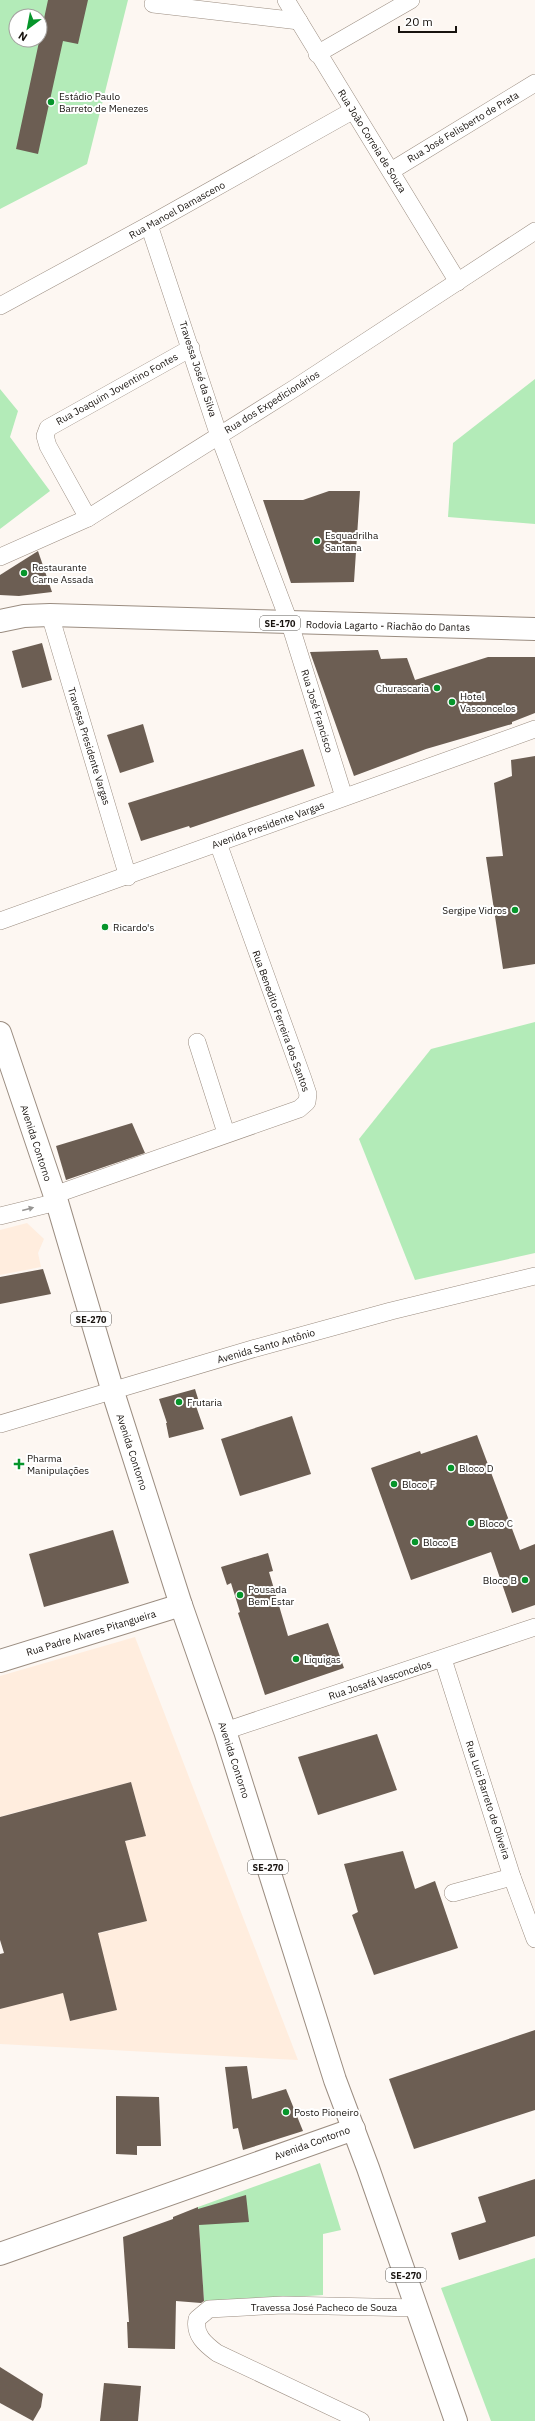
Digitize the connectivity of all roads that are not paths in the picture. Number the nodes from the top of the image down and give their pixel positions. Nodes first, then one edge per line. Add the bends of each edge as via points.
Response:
1 (286, 0) edge
2 (411, 0) edge
3 (195, 3) edge
4 (153, 4) dead end
5 (299, 21) junction
6 (318, 54) junction
7 (535, 83) edge
8 (352, 111) junction
9 (391, 171) junction
10 (149, 225) junction
11 (535, 232) edge
12 (458, 282) junction
13 (0, 306) edge
14 (191, 348) junction
15 (220, 436) junction
16 (88, 518) junction
17 (0, 557) edge
18 (0, 611) edge
19 (50, 615) junction
20 (24, 616) junction
21 (0, 621) edge
22 (290, 624) junction
23 (535, 629) edge
24 (535, 729) edge
25 (344, 798) junction
26 (218, 843) junction
27 (128, 877) junction
28 (0, 921) edge
29 (0, 1034) edge
30 (197, 1042) dead end
31 (226, 1133) junction
32 (55, 1198) junction
33 (0, 1216) edge
34 (535, 1276) edge
35 (113, 1392) junction
36 (0, 1424) edge
37 (181, 1605) junction
38 (535, 1627) edge
39 (443, 1659) junction
40 (0, 1661) edge
41 (225, 1731) junction
42 (512, 1877) junction
43 (453, 1893) dead end
44 (535, 1939) edge
45 (354, 2129) junction
46 (0, 2254) edge
47 (418, 2308) junction
48 (361, 2421) edge
49 (456, 2421) edge

1 - 5 street, Rua João Correia de Souza
2 - 6 street
3 - 4 street
3 - 5 street
5 - 6 street, Rua João Correia de Souza
6 - 8 street, Rua João Correia de Souza
7 - 9 street, Rua José Felisberto de Prata
8 - 9 street, Rua João Correia de Souza
8 - 10 street, Rua Manoel Damasceno
9 - 12 street, Rua João Correia de Souza
10 - 13 street, Rua Manoel Damasceno
10 - 14 street, Travessa José da Silva
11 - 12 street, Rua dos Expedicionários
12 - 15 street, Rua dos Expedicionários
14 - 15 street, Travessa José da Silva
14 - 16 street, Rua Joaquim Joventino Fontes via 48,428 45,436 48,446
15 - 16 street, Rua dos Expedicionários
15 - 22 street, Travessa José da Silva
16 - 17 street, Rua dos Expedicionários
18 - 20 main road
19 - 20 main road, Rodovia Lagarto - Riachão do Dantas / SE-170
19 - 22 main road, Rodovia Lagarto - Riachão do Dantas / SE-170
19 - 27 street, Travessa Presidente Vargas
20 - 21 main road
22 - 23 main road, Rodovia Lagarto - Riachão do Dantas / SE-170
22 - 25 street, Rua José Francisco
24 - 25 street, Avenida Presidente Vargas
25 - 26 street, Avenida Presidente Vargas
26 - 27 street, Avenida Presidente Vargas
26 - 31 street, Rua Benedito Ferreira dos Santos via 308,1099 299,1109
27 - 28 street, Avenida Presidente Vargas
29 - 32 main road, Avenida Contorno / SE-270
30 - 31 street
31 - 32 street, Rua Benedito Ferreira dos Santos
33 -> 32 street, Rua Benedito Ferreira dos Santos
32 - 35 main road, Avenida Contorno / SE-270
34 - 35 street, Avenida Santo Antônio via 391,1311 256,1348
35 - 36 street, Avenida Santo Antônio
35 - 37 main road, Avenida Contorno / SE-270
37 - 40 main road, Rua Padre Alvares Pitangueira
37 - 41 main road, Avenida Contorno / SE-270
38 - 39 street, Rua Josafá Vasconcelos
39 - 41 street, Rua Josafá Vasconcelos
39 - 42 street, Rua Luci Barreto de Oliveira
41 - 45 main road, Avenida Contorno / SE-270 via 335,2080
42 - 43 street
42 - 44 street, Rua Luci Barreto de Oliveira
45 - 46 main road, Avenida Contorno
45 - 47 main road, SE-270
47 - 48 street, Travessa José Pacheco de Souza via 283,2305 209,2309 197,2319 198,2336 217,2353
47 - 49 main road, SE-270

